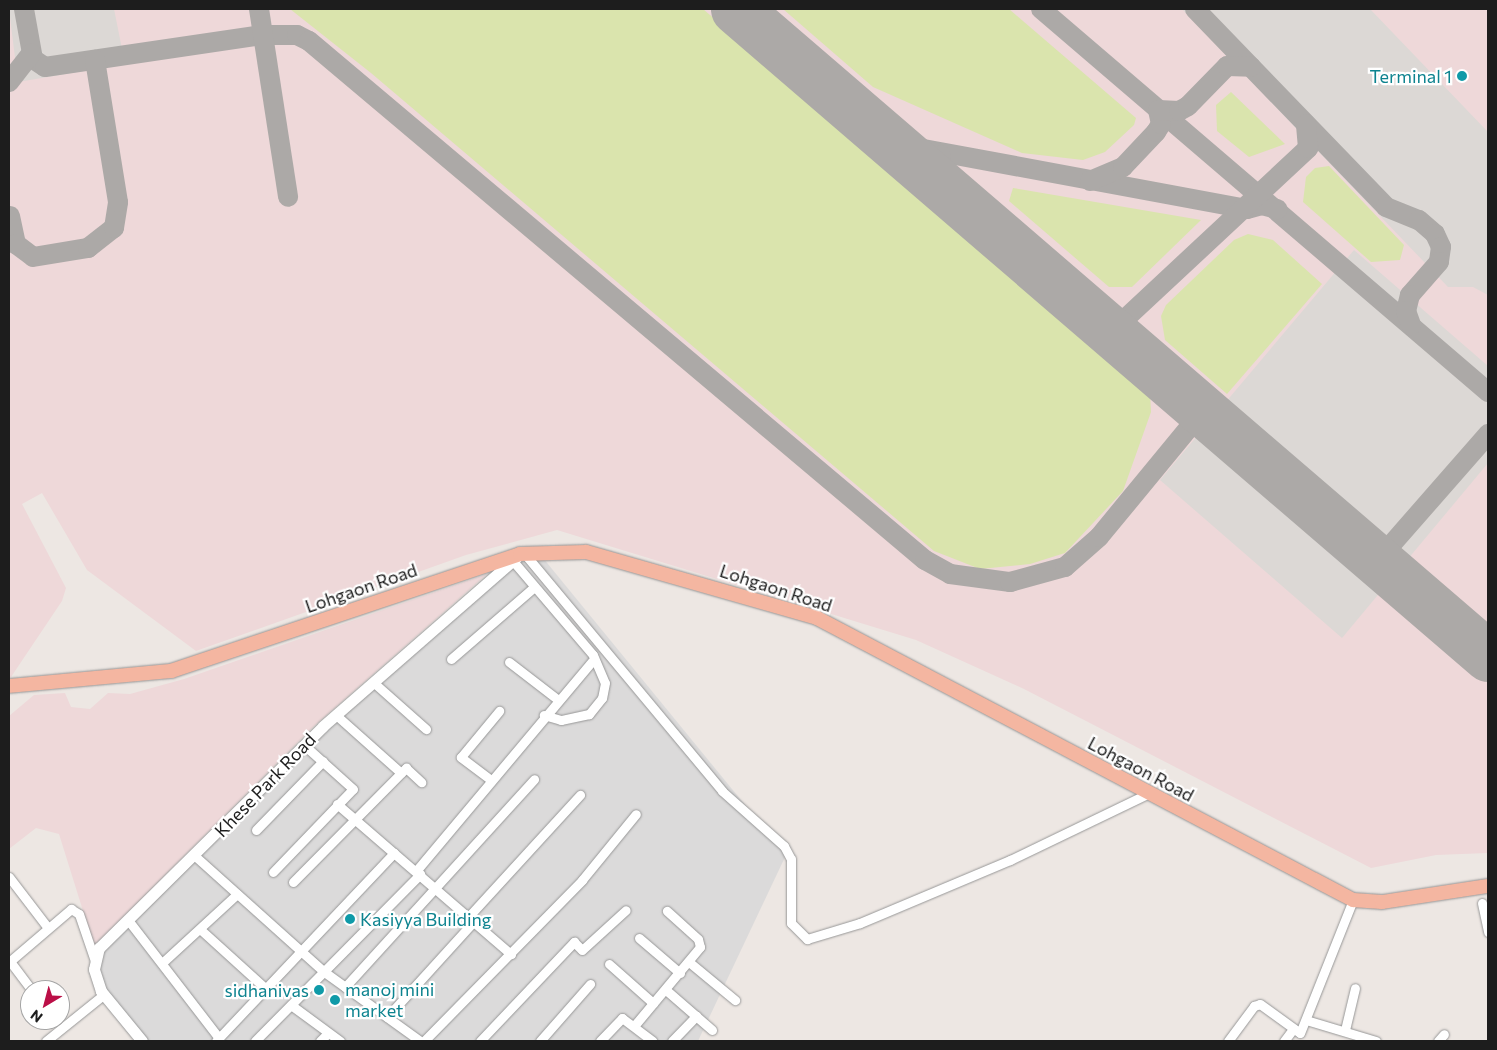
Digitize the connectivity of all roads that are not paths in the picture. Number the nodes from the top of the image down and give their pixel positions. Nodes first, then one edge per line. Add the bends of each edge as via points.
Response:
1 (519, 556) junction
2 (534, 587) junction
3 (451, 659) dead end
4 (592, 661) junction
5 (510, 662) dead end
6 (373, 682) junction
7 (9, 686) edge
8 (556, 699) junction
9 (498, 711) dead end
10 (336, 715) junction
11 (544, 715) junction
12 (426, 729) dead end
13 (304, 745) junction
14 (323, 761) junction
15 (401, 773) junction
16 (534, 779) dead end
17 (492, 780) junction
18 (421, 782) dead end
19 (1148, 794) junction
20 (580, 795) dead end
21 (337, 804) junction
22 (636, 814) dead end
23 (353, 820) junction
24 (256, 830) dead end
25 (394, 853) junction
26 (195, 856) junction
27 (273, 872) dead end
28 (418, 872) junction
29 (9, 877) edge
30 (293, 882) dead end
31 (1488, 886) edge
32 (436, 888) junction
33 (237, 894) junction
34 (1353, 900) junction
35 (1482, 903) dead end
36 (626, 910) dead end
37 (667, 911) dead end
38 (473, 918) junction
39 (128, 920) junction
40 (48, 928) junction
41 (201, 930) junction
42 (1488, 932) edge
43 (639, 938) dead end
44 (300, 952) junction
45 (510, 954) junction
46 (9, 961) edge
47 (95, 961) junction
48 (689, 962) junction
49 (162, 963) junction
50 (609, 964) dead end
51 (323, 971) junction
52 (680, 973) junction
53 (24, 980) edge
54 (590, 984) dead end
55 (345, 987) junction
56 (1355, 988) dead end
57 (266, 989) junction
58 (666, 990) junction
59 (103, 994) junction
60 (734, 1000) dead end
61 (653, 1003) junction
62 (291, 1005) junction
63 (70, 1016) edge
64 (696, 1016) junction
65 (386, 1017) junction
66 (1306, 1020) junction
67 (634, 1026) junction
68 (54, 1030) edge
69 (712, 1030) dead end
70 (1345, 1030) junction
71 (328, 1033) junction
72 (1297, 1034) edge
73 (136, 1039) edge
74 (218, 1040) edge
75 (46, 1041) edge
76 (255, 1041) edge
77 (320, 1041) edge
78 (340, 1041) edge
79 (420, 1041) edge
80 (424, 1041) edge
81 (480, 1041) edge
82 (540, 1041) edge
83 (600, 1041) edge
84 (652, 1041) edge
85 (672, 1041) edge
86 (1228, 1041) edge
87 (1284, 1041) edge
88 (1376, 1041) edge

1 - 2 street
1 - 6 street, Khese Park Road
1 - 7 main road, Lohgaon Road via 187,667
1 - 19 main road, Lohgaon Road via 558,551 604,556 816,618
1 - 19 street via 722,790 784,846 790,859 791,923 807,939 860,922 1010,860
2 - 3 street
2 - 4 street via 593,655
4 - 8 street
4 - 11 street via 605,683 595,710 561,720
5 - 8 street
6 - 10 street, Khese Park Road
6 - 12 street
8 - 11 street
9 - 17 street via 461,756
10 - 13 street, Khese Park Road
10 - 15 street
11 - 17 street
13 - 14 street
13 - 26 street, Khese Park Road
14 - 21 street via 353,789
14 - 24 street
15 - 18 street via 406,768
15 - 23 street
16 - 32 street
17 - 28 street
19 - 34 main road, Lohgaon Road
20 - 38 street
21 - 23 street
21 - 27 street
22 - 45 street via 610,849
23 - 25 street
23 - 30 street
25 - 28 street
25 - 44 street
26 - 33 street
26 - 39 street, Khese Park Road
28 - 32 street
28 - 51 street
29 - 40 street
31 - 34 main road, Lohgaon Road via 1382,902
32 - 38 street
32 - 55 street
33 - 41 street
33 - 44 street
34 - 66 street
35 - 42 street
36 - 81 street via 582,950 574,942
37 - 48 street via 700,943
38 - 45 street
38 - 65 street
39 - 47 street, Khese Park Road via 99,948
39 - 49 street
40 - 46 street
40 - 47 street via 76,910
41 - 49 street
41 - 57 street
43 - 52 street
44 - 51 street
44 - 57 street
45 - 80 street
46 - 53 street
47 - 59 street via 95,979
48 - 52 street
48 - 60 street
49 - 74 street
50 - 61 street
51 - 55 street
51 - 62 street
52 - 58 street
54 - 82 street
55 - 65 street
56 - 70 street
57 - 74 street
58 - 61 street
58 - 64 street
59 - 63 street
59 - 73 street
61 - 67 street
62 - 71 street
62 - 76 street
64 - 69 street
64 - 85 street
65 - 79 street
66 - 70 street
66 - 72 street
67 - 83 street via 618,1019
67 - 84 street
68 - 75 street
70 - 88 street
71 - 77 street
71 - 78 street
72 - 86 street via 1256,1004
72 - 87 street

